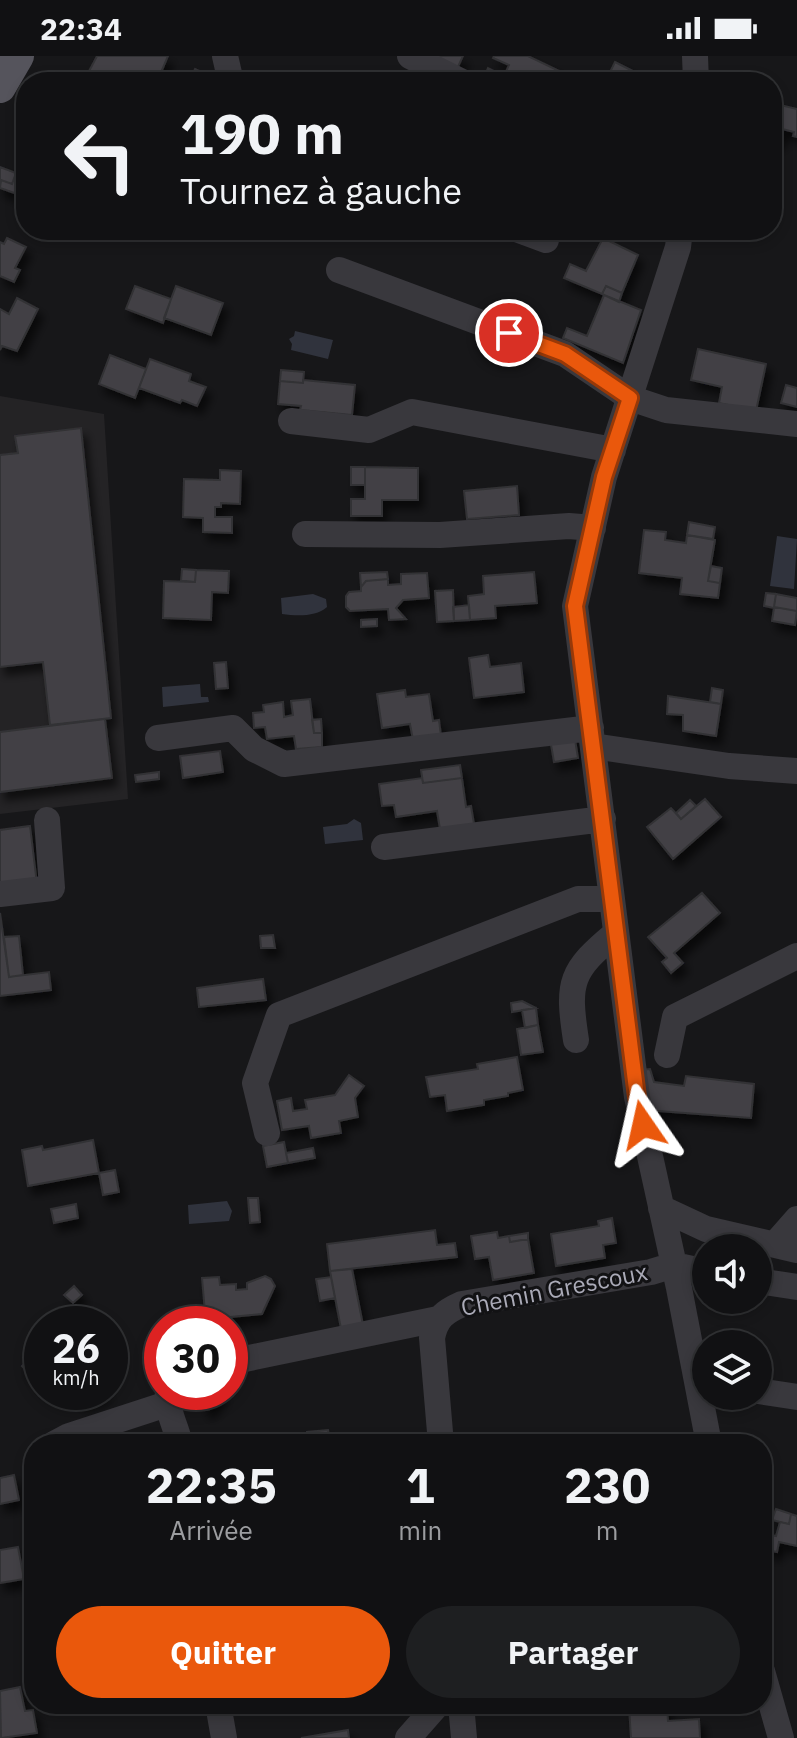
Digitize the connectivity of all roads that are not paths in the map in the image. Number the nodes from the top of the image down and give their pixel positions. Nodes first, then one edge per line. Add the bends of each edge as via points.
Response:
1 (18, 56) edge
2 (410, 56) edge
3 (442, 72) edge
4 (0, 87) edge
5 (679, 240) edge
6 (339, 270) dead end
7 (630, 398) junction
8 (291, 421) dead end
9 (797, 424) edge
10 (613, 450) junction
11 (593, 528) junction
12 (305, 534) dead end
13 (592, 737) junction
14 (158, 738) dead end
15 (797, 771) edge
16 (603, 819) junction
17 (47, 820) dead end
18 (384, 847) dead end
19 (0, 894) edge
20 (612, 899) junction
21 (616, 933) junction
22 (797, 956) edge
23 (576, 1040) dead end
24 (667, 1055) dead end
25 (267, 1133) dead end
26 (661, 1208) junction
27 (797, 1219) edge
28 (786, 1247) edge
29 (674, 1265) junction
30 (692, 1269) edge
31 (772, 1283) edge
32 (797, 1287) edge
33 (438, 1319) junction
34 (692, 1346) edge
35 (248, 1358) edge
36 (772, 1393) edge
37 (797, 1397) edge
38 (144, 1407) edge
39 (171, 1410) edge
40 (705, 1410) edge
41 (74, 1434) edge
42 (178, 1434) edge
43 (440, 1434) edge
44 (708, 1434) edge
45 (772, 1706) edge
46 (220, 1714) edge
47 (429, 1714) edge
48 (462, 1714) edge
49 (224, 1738) edge
50 (408, 1738) edge
51 (464, 1738) edge
52 (781, 1738) edge

1 - 4 main road
2 - 3 street
5 - 7 street
6 - 7 street via 565,354
7 - 9 street via 666,410
7 - 10 street
8 - 10 street via 369,430 412,412
10 - 11 street
11 - 12 street
11 - 13 street via 575,606
13 - 14 street via 284,764 254,749 233,728
13 - 15 street via 729,766
13 - 16 street
16 - 18 street
16 - 20 street
17 - 19 street via 52,888
20 - 21 street
20 - 25 street via 578,899 279,1015 255,1083
21 - 23 street via 575,977 570,1000
21 - 26 street via 637,1097
22 - 24 street via 675,1017
26 - 28 street via 706,1229
26 - 29 street
27 - 28 street
29 - 30 street
29 - 33 street, Chemin Grescoux via 462,1304
29 - 34 street
31 - 32 street
33 - 35 street, Chemin Grescoux
33 - 43 street, Chemin Grescoux via 432,1338
36 - 37 street
38 - 41 street
39 - 42 street
40 - 44 street
45 - 52 street
46 - 49 street
47 - 50 street
48 - 51 street

